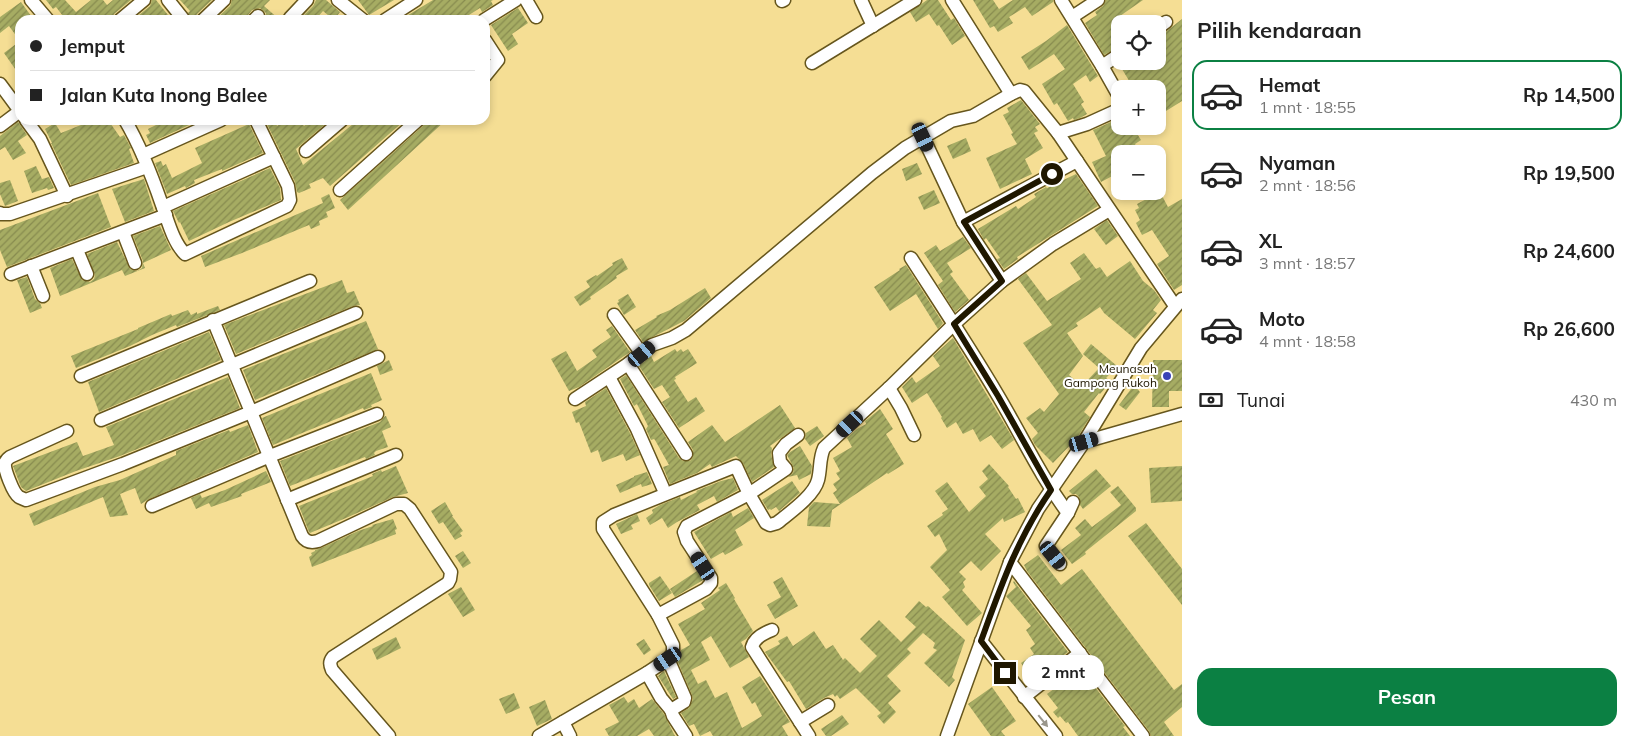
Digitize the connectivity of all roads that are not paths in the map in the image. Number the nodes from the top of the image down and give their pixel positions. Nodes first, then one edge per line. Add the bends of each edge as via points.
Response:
1 (31, 0) edge
2 (144, 0) edge
3 (168, 0) edge
4 (224, 0) edge
5 (307, 0) edge
6 (338, 0) edge
7 (416, 0) edge
8 (516, 0) edge
9 (526, 0) edge
10 (861, 0) edge
11 (915, 0) edge
12 (952, 0) edge
13 (1061, 0) edge
14 (1098, 0) edge
15 (44, 15) edge
16 (126, 15) edge
17 (180, 15) edge
18 (208, 15) edge
19 (293, 15) edge
20 (357, 15) edge
21 (393, 15) edge
22 (490, 16) edge
23 (536, 17) dead end
24 (1072, 17) junction
25 (874, 26) junction
26 (490, 48) edge
27 (1111, 60) edge
28 (812, 63) dead end
29 (1102, 66) junction
30 (490, 70) edge
31 (1111, 82) edge
32 (0, 84) edge
33 (1010, 94) junction
34 (15, 104) edge
35 (1111, 113) edge
36 (15, 115) edge
37 (30, 125) edge
38 (127, 125) edge
39 (212, 125) edge
40 (258, 125) edge
41 (336, 125) edge
42 (412, 125) edge
43 (0, 126) edge
44 (1058, 133) junction
45 (923, 137) junction
46 (306, 151) dead end
47 (274, 157) junction
48 (145, 161) junction
49 (1077, 161) junction
50 (340, 190) dead end
51 (67, 196) junction
52 (1109, 210) junction
53 (164, 211) junction
54 (0, 212) edge
55 (964, 222) junction
56 (123, 232) junction
57 (76, 250) junction
58 (911, 258) dead end
59 (135, 263) dead end
60 (31, 266) junction
61 (11, 274) dead end
62 (87, 274) dead end
63 (310, 281) dead end
64 (1002, 281) junction
65 (43, 296) dead end
66 (1178, 302) edge
67 (356, 313) dead end
68 (614, 315) dead end
69 (213, 320) junction
70 (954, 324) junction
71 (642, 354) junction
72 (378, 357) dead end
73 (628, 364) junction
74 (231, 366) junction
75 (80, 376) dead end
76 (608, 377) junction
77 (889, 388) junction
78 (575, 399) dead end
79 (250, 412) junction
80 (377, 414) dead end
81 (1182, 414) edge
82 (101, 420) dead end
83 (67, 431) dead end
84 (798, 435) dead end
85 (914, 435) dead end
86 (1084, 442) junction
87 (686, 454) dead end
88 (270, 456) junction
89 (396, 456) dead end
90 (663, 488) dead end
91 (1051, 490) junction
92 (749, 494) junction
93 (287, 500) junction
94 (152, 506) dead end
95 (1010, 562) junction
96 (1060, 564) dead end
97 (658, 615) junction
98 (772, 630) dead end
99 (981, 641) junction
100 (1080, 653) junction
101 (668, 659) junction
102 (647, 673) junction
103 (1024, 697) junction
104 (828, 706) dead end
105 (671, 710) junction
106 (563, 722) junction
107 (800, 722) junction
108 (389, 736) edge
109 (539, 736) edge
110 (570, 736) edge
111 (686, 736) edge
112 (809, 736) edge
113 (947, 736) edge
114 (1056, 736) edge
115 (1143, 736) edge

1 - 15 street
2 - 16 street
3 - 17 street
4 - 18 street
5 - 19 street
6 - 20 street
7 - 21 street
8 - 22 street
9 - 23 street
10 - 25 street
11 - 25 street
12 - 33 street
13 - 24 street
14 - 24 street
24 - 29 street
25 - 28 street
26 - 30 street via 498,60
27 - 29 street
29 - 31 street
32 - 34 street
33 - 44 street via 1024,91
33 - 45 street via 981,112 950,122
35 - 44 street
36 - 43 street
37 - 51 street via 40,139
38 - 48 street
39 - 48 street
40 - 47 street
41 - 46 street
42 - 50 street
44 - 49 street
45 - 55 street
45 - 71 street via 872,173 686,330 652,345
47 - 53 street
47 - 53 street via 290,194 287,206 184,254
48 - 51 street
48 - 53 street
49 - 52 street
49 - 55 street
51 - 54 street via 10,214
52 - 64 street via 1053,244
52 - 66 street
53 - 56 street
55 - 64 street
56 - 57 street
56 - 59 street
57 - 60 street
57 - 62 street
58 - 70 street
60 - 61 street
60 - 65 street
63 - 69 street
64 - 70 street
66 - 86 street via 1140,348
67 - 74 street
68 - 71 street
69 - 74 street
69 - 75 street
70 - 77 street
70 - 91 street
71 - 73 street
72 - 79 street
73 - 76 street
73 - 87 street
74 - 79 street
74 - 82 street
76 - 78 street
76 - 90 street via 637,429
77 - 85 street
77 - 92 street via 824,448 816,486 777,524 766,523
79 - 83 street via 26,500 19,497 9,478 6,460
79 - 88 street
80 - 88 street
81 - 86 street
84 - 92 street via 779,453 780,462 786,469
86 - 91 street
88 - 93 street
88 - 94 street
89 - 93 street
91 - 95 street
91 - 96 street via 1071,507 1046,546
92 - 97 street via 687,526 684,532 687,541 711,583
92 - 97 street via 736,466 602,522
93 - 108 street via 302,536 313,542 396,504 404,504 451,572 448,583 330,660 332,670
95 - 99 street
95 - 100 street
97 - 101 street via 673,645 673,653
98 - 107 street via 756,639 752,647
99 - 103 street
99 - 113 street
100 - 103 street
100 - 115 street
101 - 102 street
101 - 105 street via 685,698
102 - 105 street
102 - 106 street
103 -> 114 street
104 - 107 street
105 - 111 street
106 - 109 street
106 - 110 street
107 - 112 street

